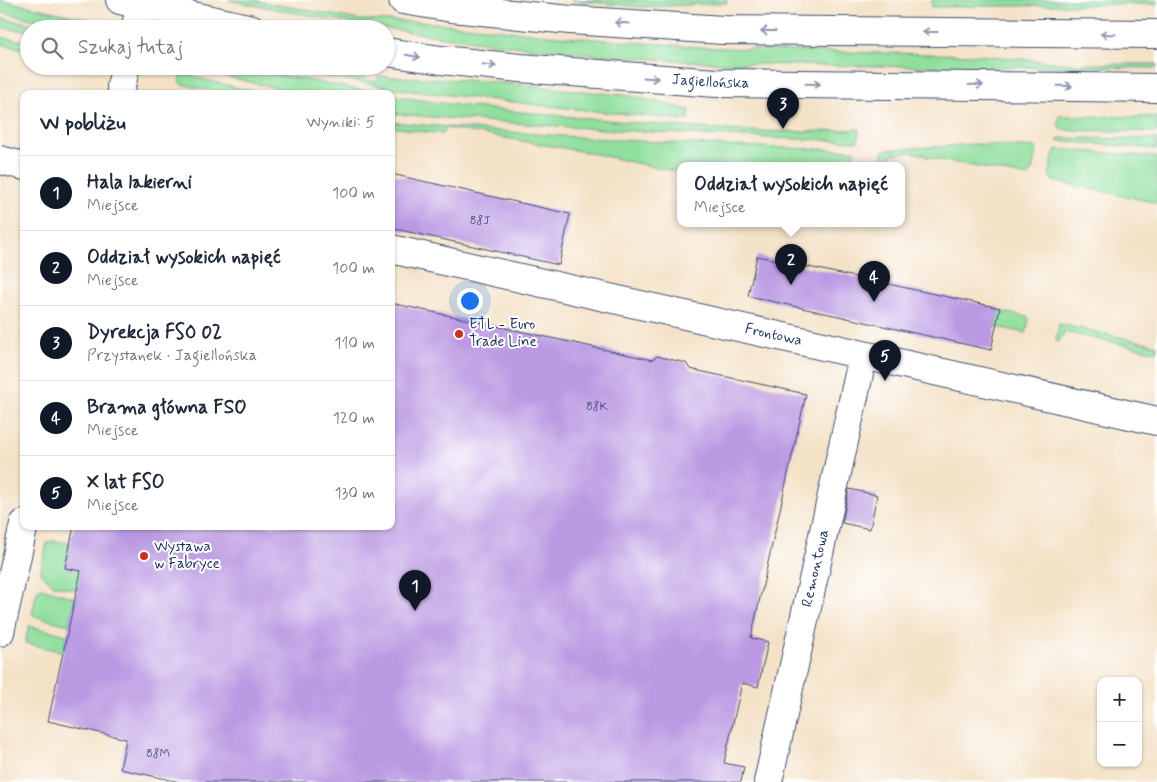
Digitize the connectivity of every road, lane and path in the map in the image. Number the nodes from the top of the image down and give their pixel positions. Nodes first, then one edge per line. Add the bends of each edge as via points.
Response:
1 (403, 0) edge
2 (134, 8) edge
3 (201, 20) edge
4 (1157, 34) edge
5 (395, 53) edge
6 (1157, 88) edge
7 (0, 160) edge
8 (20, 165) edge
9 (395, 250) edge
10 (863, 356) junction
11 (1157, 421) edge
12 (23, 530) edge
13 (0, 632) edge
14 (768, 782) edge

4 -> 1 main road via 723,30 570,20
2 - 3 main road
5 -> 6 main road, Jagiellońska via 520,68 716,83
7 - 8 main road
9 - 10 main road, Frontowa
10 - 11 main road, Frontowa
10 - 14 main road, Remontowa
12 - 13 main road

